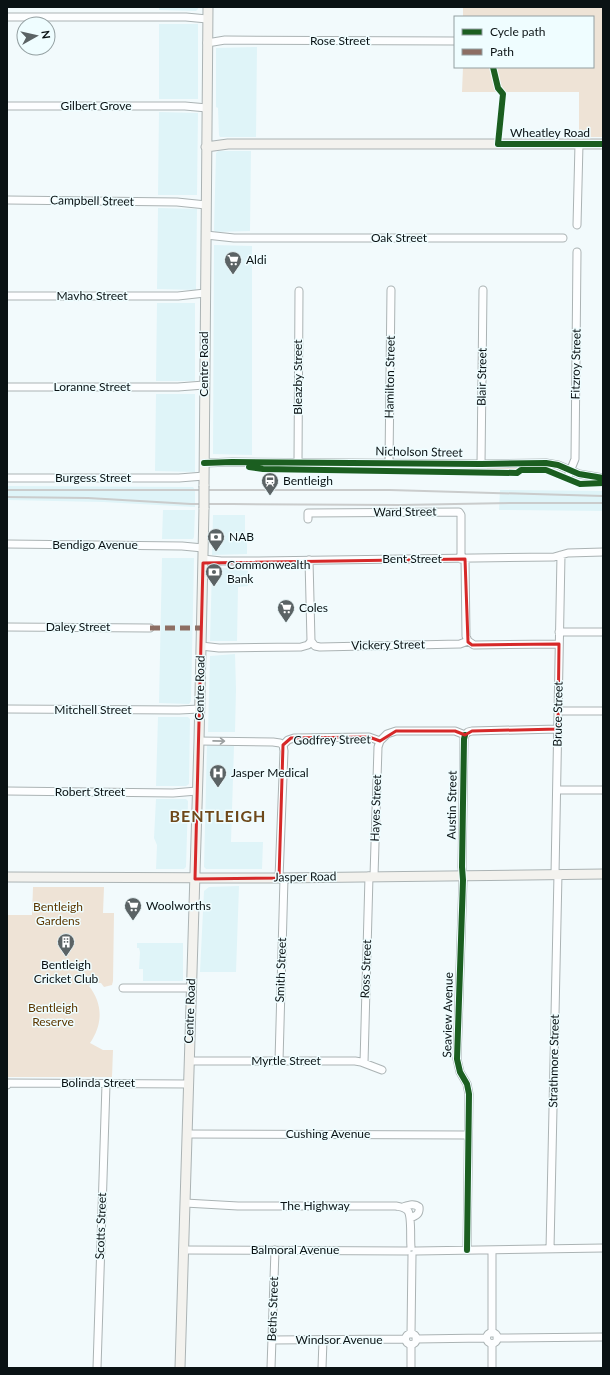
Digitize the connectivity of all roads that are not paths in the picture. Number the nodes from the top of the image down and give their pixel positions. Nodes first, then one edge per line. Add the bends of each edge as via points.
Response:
1 (208, 14) edge
2 (7, 17) edge
3 (207, 40) junction
4 (454, 41) edge
5 (7, 106) edge
6 (207, 106) junction
7 (206, 144) junction
8 (578, 144) junction
9 (603, 144) edge
10 (7, 200) edge
11 (206, 202) junction
12 (577, 225) dead end
13 (206, 238) junction
14 (563, 238) dead end
15 (577, 252) dead end
16 (391, 290) dead end
17 (483, 290) dead end
18 (299, 292) dead end
19 (7, 296) edge
20 (205, 296) junction
21 (7, 387) edge
22 (204, 388) junction
23 (204, 461) junction
24 (298, 462) junction
25 (389, 463) junction
26 (482, 464) junction
27 (570, 472) junction
28 (7, 478) edge
29 (603, 478) edge
30 (204, 481) junction
31 (308, 518) dead end
32 (7, 544) edge
33 (203, 546) junction
34 (603, 552) edge
35 (561, 555) junction
36 (463, 559) junction
37 (309, 560) junction
38 (203, 561) junction
39 (7, 627) edge
40 (150, 628) dead end
41 (559, 632) junction
42 (603, 632) edge
43 (311, 641) junction
44 (468, 641) junction
45 (559, 644) junction
46 (201, 648) junction
47 (7, 709) edge
48 (200, 711) junction
49 (558, 711) junction
50 (603, 711) edge
51 (558, 729) junction
52 (465, 735) junction
53 (199, 741) junction
54 (380, 741) junction
55 (283, 745) junction
56 (557, 790) junction
57 (603, 790) edge
58 (7, 792) edge
59 (197, 793) junction
60 (557, 874) junction
61 (603, 874) edge
62 (462, 875) junction
63 (371, 876) junction
64 (7, 877) edge
65 (282, 878) junction
66 (195, 879) junction
67 (123, 988) dead end
68 (191, 988) junction
69 (189, 1061) junction
70 (279, 1061) junction
71 (364, 1063) junction
72 (382, 1070) dead end
73 (7, 1084) edge
74 (106, 1084) junction
75 (188, 1084) junction
76 (187, 1134) junction
77 (468, 1135) junction
78 (185, 1203) junction
79 (403, 1207) junction
80 (410, 1218) junction
81 (603, 1248) edge
82 (550, 1249) junction
83 (184, 1250) junction
84 (275, 1250) junction
85 (466, 1250) junction
86 (492, 1250) junction
87 (412, 1251) junction
88 (603, 1337) edge
89 (492, 1338) junction
90 (411, 1339) junction
91 (272, 1340) junction
92 (323, 1340) junction
93 (97, 1368) edge
94 (180, 1368) edge
95 (271, 1368) edge
96 (322, 1368) edge
97 (411, 1368) edge
98 (492, 1368) edge

1 - 2 street via 186,17
1 - 3 main road, Centre Road
3 - 4 street, Rose Street
3 - 6 main road, Centre Road
5 - 6 street, Gilbert Grove
6 - 7 main road, Centre Road
7 - 8 main road, Wheatley Road
7 - 11 main road, Centre Road
8 - 9 main road, Wheatley Road
8 - 12 street
10 - 11 street, Campbell Street
11 - 13 main road, Centre Road
13 - 14 street, Oak Street
13 - 20 main road, Centre Road
15 - 27 street, Fitzroy Street via 575,458
16 - 25 street, Hamilton Street
17 - 26 street, Blair Street
18 - 24 street, Bleazby Street
19 - 20 street, Mavho Street
20 - 22 main road, Centre Road
21 - 22 street, Loranne Street
22 - 23 main road, Centre Road
23 - 24 street, Nicholson Street
23 - 30 main road, Centre Road
24 - 25 street, Nicholson Street
25 - 26 street, Nicholson Street
26 - 27 street, Nicholson Street via 538,464
27 - 29 street, Nicholson Street via 581,479
28 - 30 street, Burgess Street via 178,478
30 - 33 main road, Centre Road, bridge
31 - 36 street, Ward Street via 308,513 459,512
32 - 33 street, Bendigo Avenue
33 - 38 main road, Centre Road
34 - 35 street, Bent Street
35 - 36 street, Bent Street
35 - 41 street, Bruce Street
36 - 37 street, Bent Street
36 - 44 street, Ward Street
37 - 38 street, Bent Street
37 - 43 street
38 - 46 main road, Centre Road
39 - 40 street, Daley Street
41 - 42 street
41 - 45 street, Bruce Street
43 - 44 street, Vickery Street via 315,646 320,646 460,644
43 - 46 street via 301,647
44 - 45 street, Vickery Street via 474,645
45 - 49 street, Bruce Street
46 - 48 main road, Centre Road
47 - 48 street, Mitchell Street
48 - 53 main road, Centre Road
49 - 50 street
49 - 51 street, Bruce Street
51 - 52 street, Godfrey Street via 472,730
51 - 56 street, Bruce Street
52 - 54 street, Godfrey Street via 455,731 396,731 387,734
52 - 62 street, Austin Street
53 -> 55 street, Godfrey Street via 273,742
53 - 59 main road, Centre Road
54 - 55 street, Godfrey Street via 369,737 294,738
54 - 63 street, Hayes Street
55 - 65 street, Smith Street
56 - 57 street
56 - 60 street, Bruce Street
58 - 59 street, Robert Street
59 - 66 main road, Centre Road
60 - 61 main road, Jasper Road
60 - 62 main road, Jasper Road
60 - 82 street, Strathmore Street
62 - 63 main road, Jasper Road
62 - 77 street, Seaview Avenue via 457,1059 469,1094
63 - 65 main road, Jasper Road
63 - 71 street, Ross Street
64 - 66 main road, Jasper Road
65 - 66 main road, Jasper Road
65 - 70 street, Smith Street
66 - 68 main road, Centre Road
67 - 68 street
68 - 69 main road, Centre Road
69 - 70 street, Myrtle Street
69 - 75 main road, Centre Road
70 - 71 street, Myrtle Street
71 - 72 street, Myrtle Street
73 - 74 street, Bolinda Street
74 - 75 street, Bolinda Street
74 - 93 street, Scotts Street
75 - 76 main road, Centre Road
76 - 77 street, Cushing Avenue
76 - 78 main road, Centre Road
77 - 85 street, Seaview Avenue
78 - 79 street, The Highway via 238,1206
78 - 83 main road, Centre Road
79 - 80 street via 409,1212
79 - 80 street, The Highway via 412,1204 419,1207 417,1215
80 - 87 street
81 - 82 street, Balmoral Avenue
82 - 86 street, Balmoral Avenue
83 - 84 street, Balmoral Avenue
83 - 94 main road, Centre Road
84 - 87 street, Balmoral Avenue
84 - 91 street, Beths Street
85 - 86 street, Balmoral Avenue
85 - 87 street, Balmoral Avenue
86 - 89 street
87 - 90 street
88 - 89 street, Windsor Avenue
89 - 90 street, Windsor Avenue
89 - 98 street
90 - 92 street, Windsor Avenue
90 - 97 street
91 - 92 street, Windsor Avenue
91 - 95 street, Beths Street
92 - 96 street

